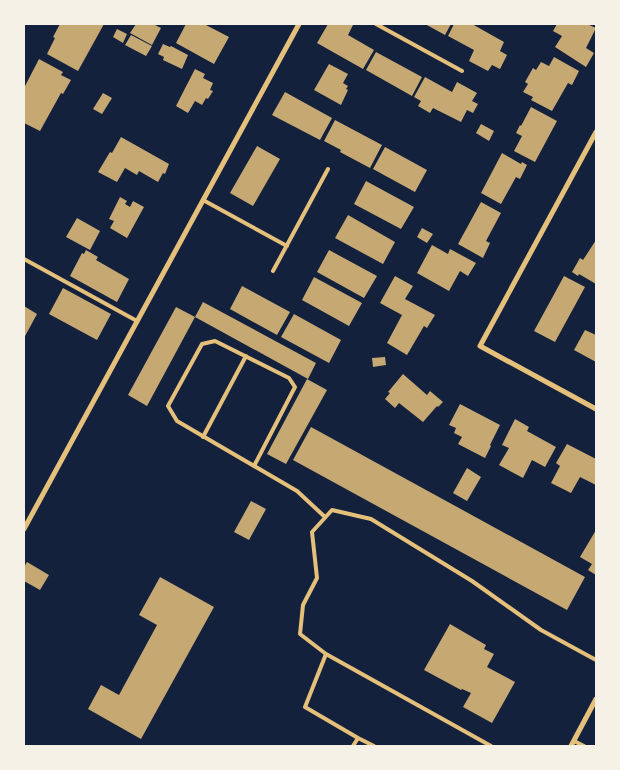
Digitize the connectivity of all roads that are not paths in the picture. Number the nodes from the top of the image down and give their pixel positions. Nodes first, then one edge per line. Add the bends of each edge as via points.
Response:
1 (299, 24) edge
2 (376, 24) edge
3 (462, 72) dead end
4 (596, 132) edge
5 (328, 169) dead end
6 (203, 200) junction
7 (287, 246) junction
8 (24, 258) edge
9 (273, 271) dead end
10 (137, 321) junction
11 (246, 356) junction
12 (596, 409) edge
13 (203, 437) junction
14 (254, 466) junction
15 (325, 517) junction
16 (24, 529) edge
17 (326, 654) junction
18 (596, 660) edge
19 (596, 699) edge
20 (358, 738) junction
21 (572, 744) edge
22 (353, 746) edge
23 (374, 746) edge
24 (490, 746) edge
25 (584, 746) edge

1 - 6 street
2 - 3 lane
4 - 12 street via 480,346
5 - 7 lane
6 - 7 lane
6 - 10 street
7 - 9 lane
8 - 10 lane
10 - 16 street
11 - 13 lane
11 - 13 lane via 215,340 202,344 168,406 177,421
11 - 14 lane via 289,378 295,387
13 - 14 lane
14 - 15 lane via 297,491
15 - 17 lane via 312,532 317,578 303,605 300,634
15 - 18 lane via 332,510 371,518 472,581 541,630
17 - 20 lane via 304,707
17 - 24 lane
19 - 21 street
20 - 22 lane
20 - 23 lane
21 - 25 lane

